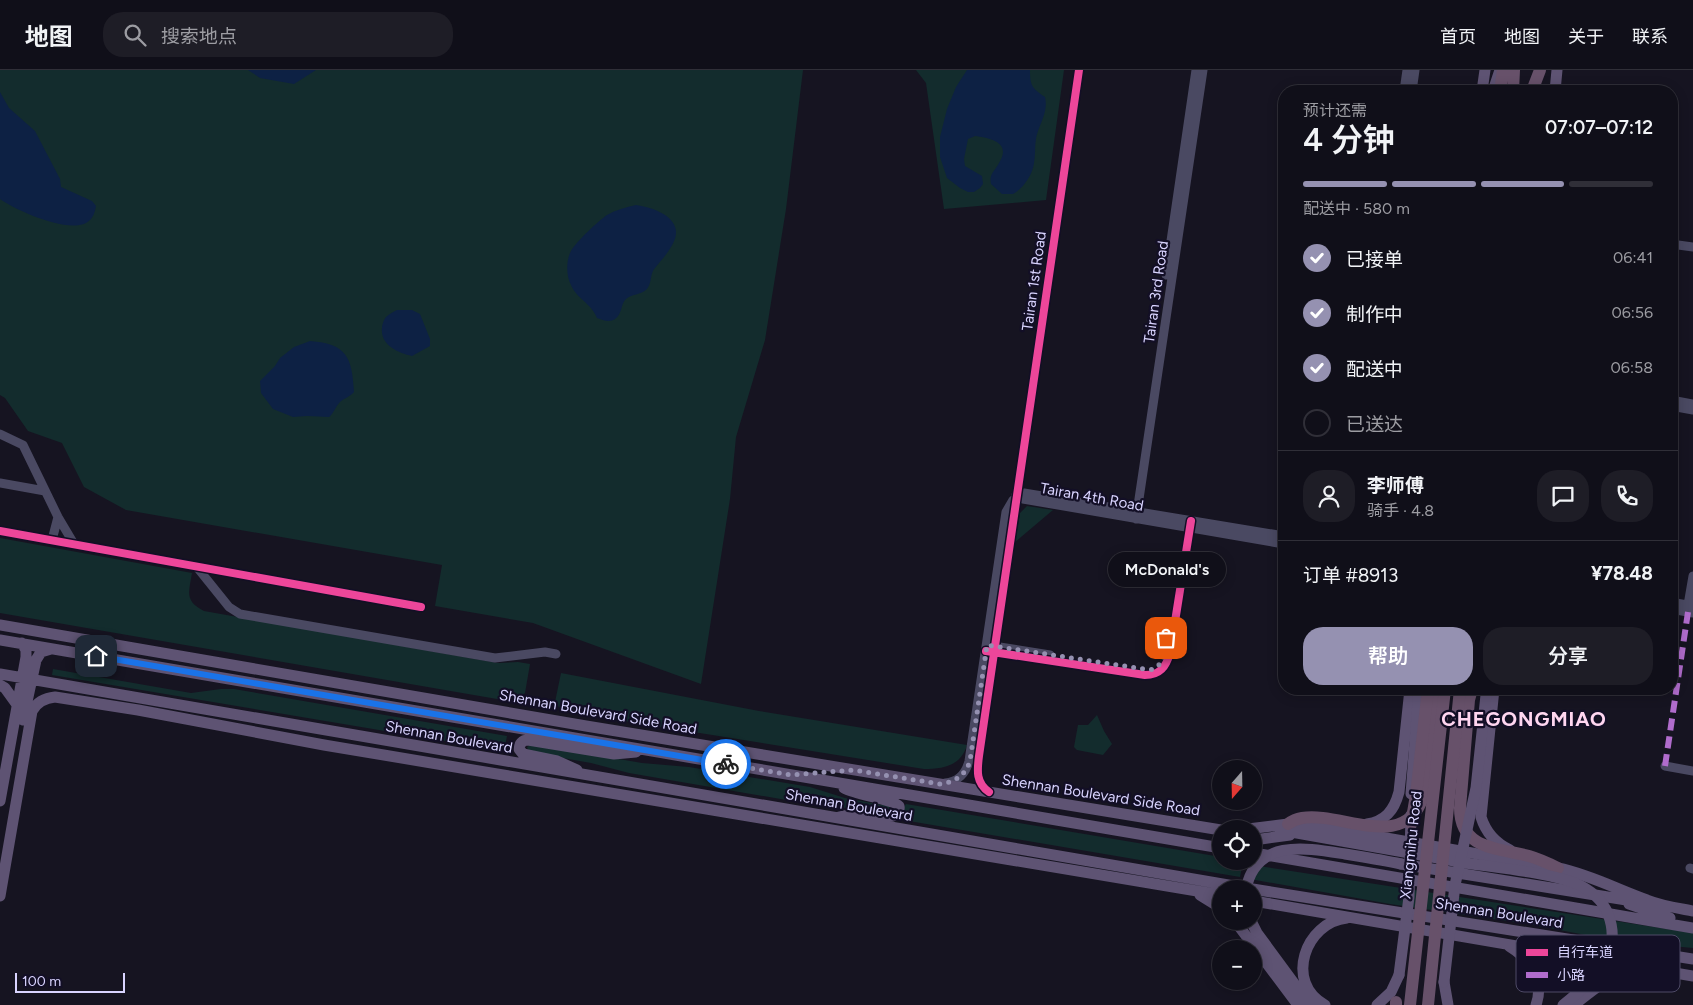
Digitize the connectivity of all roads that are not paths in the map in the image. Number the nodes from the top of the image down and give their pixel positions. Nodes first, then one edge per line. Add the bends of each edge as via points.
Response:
1 (1079, 70) edge
2 (1196, 70) edge
3 (1203, 70) edge
4 (1407, 70) edge
5 (1415, 70) edge
6 (1485, 70) edge
7 (1501, 70) edge
8 (1514, 70) edge
9 (1537, 70) edge
10 (1557, 70) edge
11 (1405, 85) edge
12 (1413, 85) edge
13 (1483, 85) edge
14 (1495, 85) edge
15 (1500, 85) edge
16 (1513, 85) edge
17 (1533, 85) edge
18 (1540, 85) edge
19 (1556, 85) edge
20 (1678, 245) edge
21 (1693, 247) edge
22 (1678, 401) edge
23 (1693, 404) edge
24 (1678, 407) edge
25 (1693, 410) edge
26 (0, 434) edge
27 (0, 483) edge
28 (45, 491) junction
29 (1016, 495) junction
30 (1134, 515) junction
31 (58, 517) junction
32 (1187, 524) junction
33 (0, 531) edge
34 (1278, 535) edge
35 (52, 540) junction
36 (1278, 543) edge
37 (74, 544) junction
38 (196, 566) junction
39 (1693, 576) edge
40 (1678, 604) edge
41 (421, 607) dead end
42 (1691, 608) edge
43 (1678, 609) edge
44 (0, 625) edge
45 (0, 640) edge
46 (22, 643) junction
47 (50, 648) junction
48 (990, 649) junction
49 (556, 654) dead end
50 (0, 674) edge
51 (27, 679) junction
52 (50, 683) junction
53 (0, 685) edge
54 (1409, 695) edge
55 (1418, 695) edge
56 (1427, 695) edge
57 (1432, 695) edge
58 (1444, 695) edge
59 (1459, 695) edge
60 (1470, 695) edge
61 (1482, 695) edge
62 (1486, 695) edge
63 (90, 702) junction
64 (17, 704) junction
65 (181, 706) junction
66 (138, 710) junction
67 (504, 712) junction
68 (24, 715) junction
69 (461, 718) junction
70 (277, 722) junction
71 (586, 726) junction
72 (324, 745) junction
73 (645, 750) junction
74 (1665, 766) dead end
75 (853, 770) junction
76 (1693, 771) edge
77 (791, 775) junction
78 (596, 777) junction
79 (618, 781) junction
80 (826, 781) junction
81 (940, 784) junction
82 (570, 787) junction
83 (989, 792) junction
84 (0, 801) edge
85 (830, 817) junction
86 (1288, 824) junction
87 (1411, 824) junction
88 (1362, 825) junction
89 (1262, 827) edge
90 (1262, 828) edge
91 (1212, 829) edge
92 (1466, 831) joint
93 (922, 832) junction
94 (1316, 837) junction
95 (1262, 839) edge
96 (1212, 846) edge
97 (0, 850) edge
98 (1262, 854) edge
99 (1528, 856) junction
100 (1001, 858) junction
101 (1558, 868) junction
102 (1250, 880) edge
103 (1177, 888) junction
104 (1212, 894) edge
105 (0, 896) edge
106 (1611, 898) junction
107 (1212, 902) edge
108 (1262, 902) edge
109 (1667, 906) junction
110 (1693, 911) edge
111 (1355, 918) junction
112 (1693, 927) edge
113 (1242, 930) edge
114 (1256, 930) edge
115 (1542, 935) edge
116 (1612, 935) edge
117 (1501, 943) junction
118 (1516, 946) edge
119 (1516, 952) edge
120 (1680, 957) edge
121 (1693, 959) edge
122 (1680, 974) edge
123 (1399, 975) junction
124 (1693, 976) edge
125 (1444, 982) junction
126 (1538, 992) edge
127 (1578, 992) edge
128 (1590, 992) edge
129 (1396, 1004) edge
130 (1298, 1005) edge
131 (1310, 1005) edge
132 (1325, 1005) edge
133 (1377, 1005) edge
134 (1410, 1005) edge
135 (1428, 1005) edge
136 (1441, 1005) edge
137 (1448, 1005) edge
138 (1536, 1005) edge
139 (1563, 1005) edge
140 (1574, 1005) edge

1 - 29 street, Tairan 1st Road
2 - 30 street, Tairan 3rd Road
3 - 30 street, Tairan 3rd Road
4 - 11 street
5 - 12 street
6 - 13 main road
7 - 14 main road
7 - 15 highway
8 - 16 highway
9 - 17 highway, bridge
9 - 18 main road
10 - 19 main road
20 - 21 street
22 - 23 street
24 - 25 street
26 - 28 street via 23,445
27 - 28 street
28 - 31 street
29 - 30 street, Tairan 4th Road via 1023,499
29 - 48 street, Tairan 1st Road via 1006,512
30 - 32 street, Tairan 4th Road
31 - 35 street
31 - 37 street
32 - 34 street, Tairan 4th Road
32 - 36 street, Tairan 4th Road
32 - 48 street via 1164,657 1156,668 1140,669
33 - 35 street
35 - 37 street
37 - 38 street
38 - 41 street
38 - 49 street via 229,606 240,614 495,658 545,652
39 - 42 street
40 - 42 street
42 - 43 street
44 - 67 main road, Shennan Boulevard Side Road
45 - 46 main road, Shennan Boulevard
46 - 47 main road, Shennan Boulevard
46 - 51 main road via 27,653
47 - 51 main road via 39,655
47 - 69 main road, Shennan Boulevard
48 - 81 street, Tairan 1st Road via 968,766 959,778
48 - 83 street, Tairan 1st Road via 977,770 980,784
50 - 51 main road, Shennan Boulevard
51 - 52 main road, Shennan Boulevard
51 - 64 main road
51 - 68 main road
52 - 63 main road
52 - 65 main road, Shennan Boulevard
53 - 64 main road
54 - 88 main road via 1396,802 1380,821
55 - 87 main road, bridge
56 - 87 highway, bridge
57 - 88 highway via 1420,806 1406,821 1394,825
58 - 134 highway, Xiangmihu Road, bridge
59 - 135 highway, bridge
60 - 99 highway via 1460,815 1464,828 1482,845
61 - 92 highway, bridge via 1477,702
62 - 99 main road via 1481,817 1488,833 1500,845
63 - 66 main road
63 - 105 main road via 49,698 39,702 32,711
64 - 68 main road
64 - 84 main road
65 - 66 main road
65 - 70 main road, Shennan Boulevard
66 - 72 main road
67 - 69 main road
67 - 71 main road, Shennan Boulevard Side Road
68 - 97 main road
69 - 73 main road, Shennan Boulevard
70 - 72 main road
70 - 78 main road, Shennan Boulevard
71 - 73 main road
71 - 75 main road, Shennan Boulevard Side Road
72 - 82 main road
73 - 77 main road, Shennan Boulevard
73 - 78 main road via 614,754 528,740 520,745 523,754 557,761
74 - 76 street
75 - 77 main road
75 - 81 main road, Shennan Boulevard Side Road
77 - 80 main road, Shennan Boulevard
78 - 79 main road, Shennan Boulevard
79 - 82 main road
79 - 85 main road, Shennan Boulevard
80 - 85 main road via 857,794 894,801 899,808 893,816 861,812
80 - 96 main road, Shennan Boulevard
81 - 83 main road, Shennan Boulevard Side Road
82 - 100 main road
83 - 91 main road, Shennan Boulevard Side Road
85 - 93 main road, Shennan Boulevard
86 - 88 highway via 1311,817
86 - 89 main road
86 - 101 main road via 1317,826
87 - 123 main road, bridge via 1409,897
90 - 94 main road
92 - 125 main road, bridge via 1455,885
93 - 100 main road
93 - 115 main road, Shennan Boulevard
94 - 95 main road
94 - 116 main road, bridge via 1576,884 1588,890 1605,907
98 - 112 main road, Shennan Boulevard
99 - 101 highway
100 - 103 main road
101 - 109 main road
102 - 106 main road, bridge via 1256,866 1269,856 1301,848
103 - 104 main road
103 - 107 main road
106 - 109 main road
106 - 112 main road
108 - 111 main road
109 - 110 main road
111 - 117 main road
111 - 132 main road via 1327,924 1308,945 1303,962 1304,979 1314,997
113 - 130 main road
114 - 131 main road
117 - 118 main road
117 - 119 main road
120 - 121 main road, Shennan Boulevard
122 - 124 main road
123 - 129 main road
123 - 133 main road via 1391,992
125 - 136 main road
125 - 137 main road
126 - 138 main road
127 - 139 main road, bridge
128 - 140 main road

